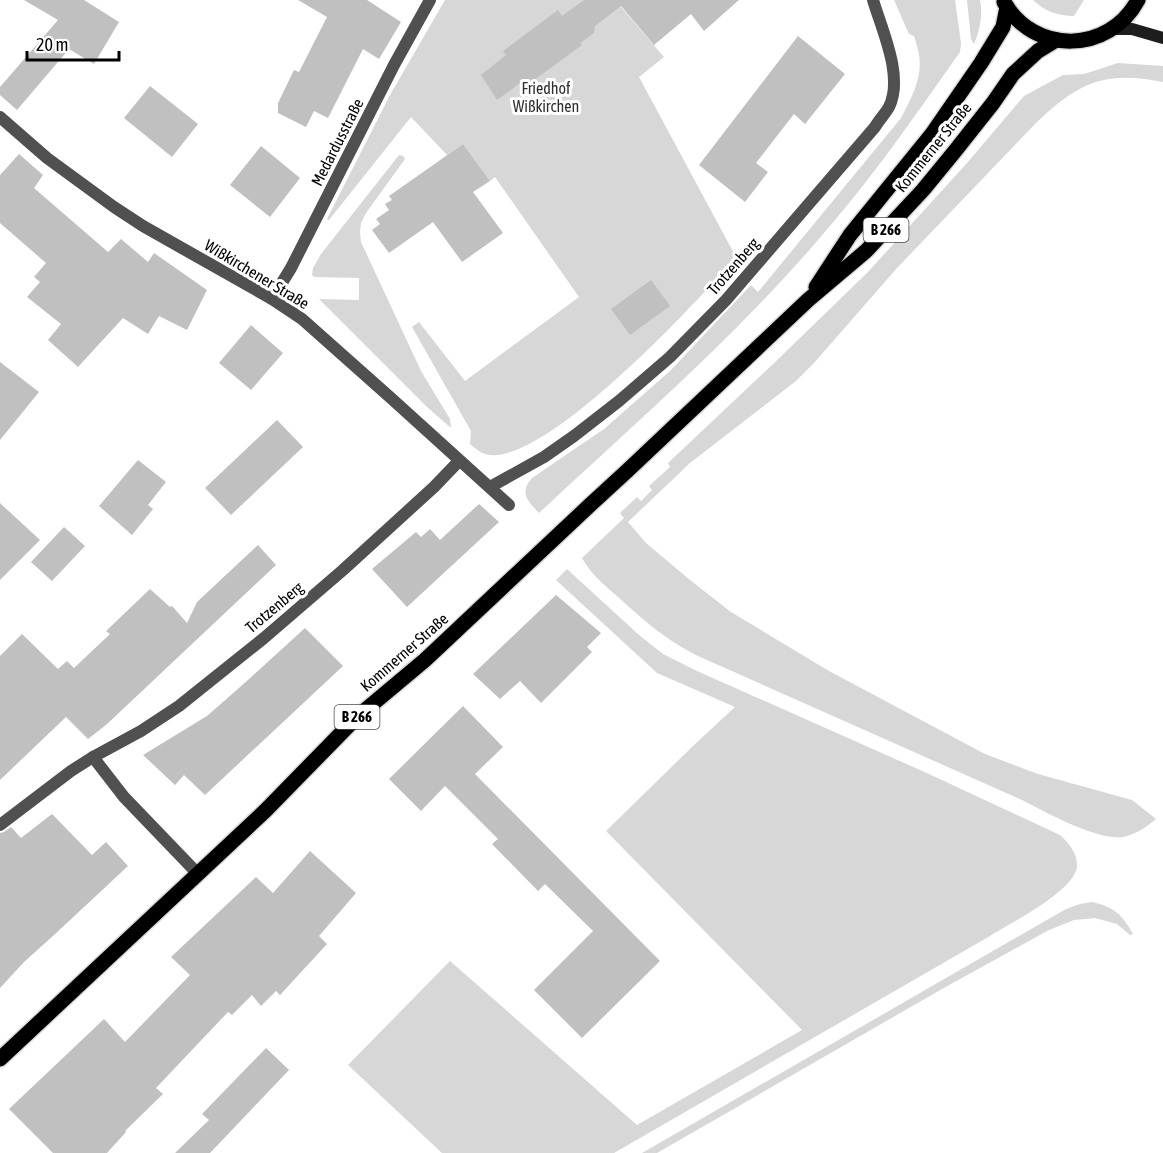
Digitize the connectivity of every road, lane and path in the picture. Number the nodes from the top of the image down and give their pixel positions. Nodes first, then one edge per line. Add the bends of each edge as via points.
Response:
1 (430, 0) edge
2 (873, 0) edge
3 (1138, 0) edge
4 (1005, 4) edge
5 (1112, 29) junction
6 (1163, 38) edge
7 (1056, 40) junction
8 (0, 117) edge
9 (272, 299) junction
10 (808, 300) junction
11 (459, 461) junction
12 (490, 487) junction
13 (509, 505) dead end
14 (93, 757) junction
15 (0, 825) edge
16 (198, 874) junction
17 (0, 1059) edge

1 - 9 street, Medardusstraße
2 - 12 street, Trotzenberg via 894,77 889,106 874,127 726,300 670,357 574,436
3 - 5 main road, B 266
4 - 7 main road, B 266 via 1028,28
4 - 10 main road, Kommerner Straße / B 266 via 1002,27 981,63 932,134 850,235
5 - 6 main road via 1132,29
5 - 7 main road, B 266 via 1076,41
7 - 10 main road, Kommerner Straße / B 266 via 1013,74 923,190 866,251
8 - 9 street, Wißkirchener Straße via 46,158 114,207
9 - 11 street, Wißkirchener Straße via 302,319
10 - 16 main road, Kommerner Straße / B 266 via 425,660 357,717
11 - 12 street, Wißkirchener Straße
11 - 14 street, Trotzenberg via 255,645 179,706
12 - 13 street, Wißkirchener Straße
14 - 15 street, Trotzenberg
14 - 16 street via 124,797
16 - 17 main road, Kommerner Straße / B 266

